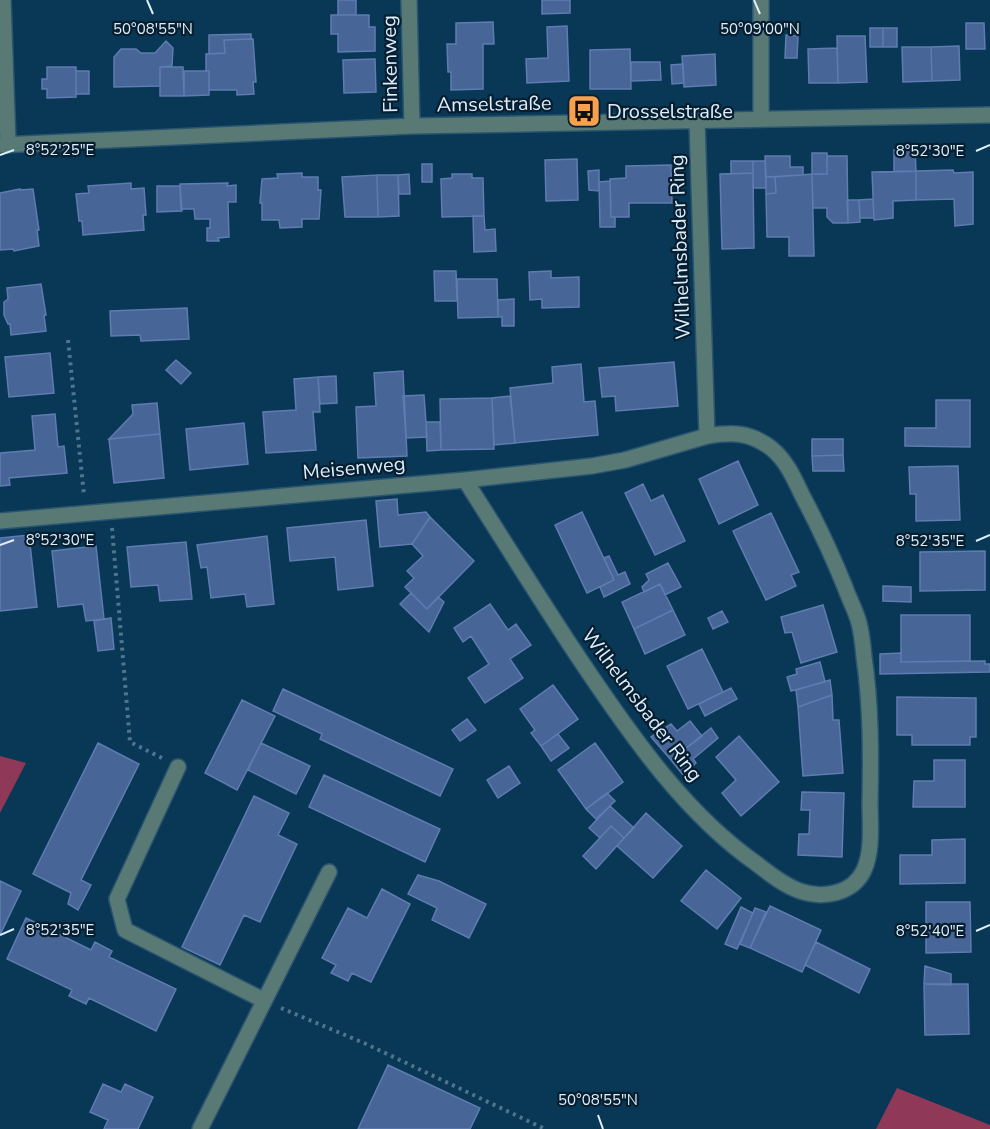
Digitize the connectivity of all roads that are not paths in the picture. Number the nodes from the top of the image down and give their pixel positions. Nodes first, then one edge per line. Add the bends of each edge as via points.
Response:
1 (3, 0) edge
2 (409, 0) edge
3 (761, 0) edge
4 (990, 115) edge
5 (761, 119) junction
6 (697, 122) junction
7 (412, 126) junction
8 (4, 144) edge
9 (707, 436) junction
10 (465, 480) junction
11 (0, 521) edge
12 (178, 767) road end
13 (329, 872) dead end
14 (263, 1000) junction
15 (200, 1129) edge

1 - 8 street
2 - 7 street, Finkenweg
3 - 5 street
4 - 5 street, Amselstraße
5 - 6 street, Amselstraße
6 - 7 street, Amselstraße
6 - 9 street, Wilhelmsbader Ring
7 - 8 street, Amselstraße
9 - 10 street, Meisenweg via 592,466
9 - 10 street, Wilhelmsbader Ring via 729,432 746,435 780,457 827,543 860,624 871,755 870,844 864,870 853,885 840,892 798,891 772,875 744,855 673,786 608,701
10 - 11 street, Meisenweg
12 - 14 street via 117,899 125,930
13 - 14 street
14 - 15 street

